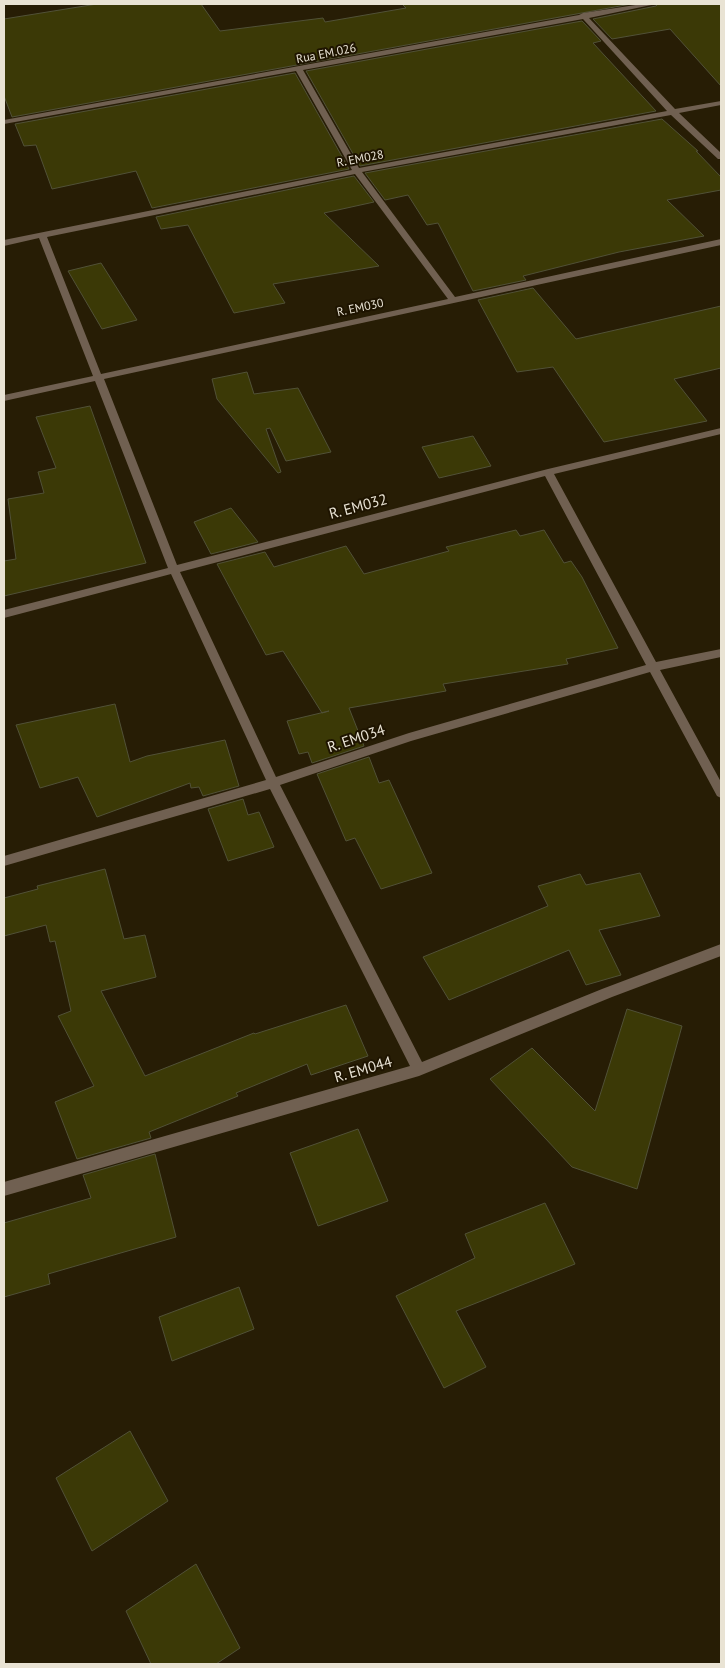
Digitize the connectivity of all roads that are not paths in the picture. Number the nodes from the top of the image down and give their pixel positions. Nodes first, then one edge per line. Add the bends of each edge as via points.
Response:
1 (652, 4) edge
2 (583, 16) junction
3 (299, 69) junction
4 (721, 103) edge
5 (673, 112) junction
6 (4, 122) edge
7 (721, 157) edge
8 (357, 171) junction
9 (42, 235) junction
10 (4, 242) edge
11 (721, 242) edge
12 (453, 300) junction
13 (98, 377) junction
14 (4, 398) edge
15 (721, 431) edge
16 (548, 472) junction
17 (174, 570) junction
18 (4, 614) edge
19 (721, 653) edge
20 (653, 667) junction
21 (273, 783) junction
22 (721, 793) edge
23 (4, 861) edge
24 (721, 950) edge
25 (419, 1070) junction
26 (4, 1189) edge

1 - 2 street, Rua EM.026
2 - 3 street, Rua EM.026
2 - 5 street
3 - 6 street, Rua EM.026
3 - 8 street
4 - 5 street, R. EM028
5 - 7 street
5 - 8 street, R. EM028
8 - 9 street, R. EM028
8 - 12 street
9 - 10 street, R. EM028
9 - 13 street
11 - 12 street, R. EM030
12 - 13 street, R. EM030
13 - 14 street, R. EM030
13 - 17 street
15 - 16 street, R. EM032
16 - 17 street, R. EM032
16 - 20 street
17 - 18 street, R. EM032
17 - 21 street
19 - 20 street, R. EM034
20 - 21 street, R. EM034 via 409,738
20 - 22 street
21 - 23 street, R. EM034
21 - 25 street
24 - 25 street, R. EM044
25 - 26 street, R. EM044

